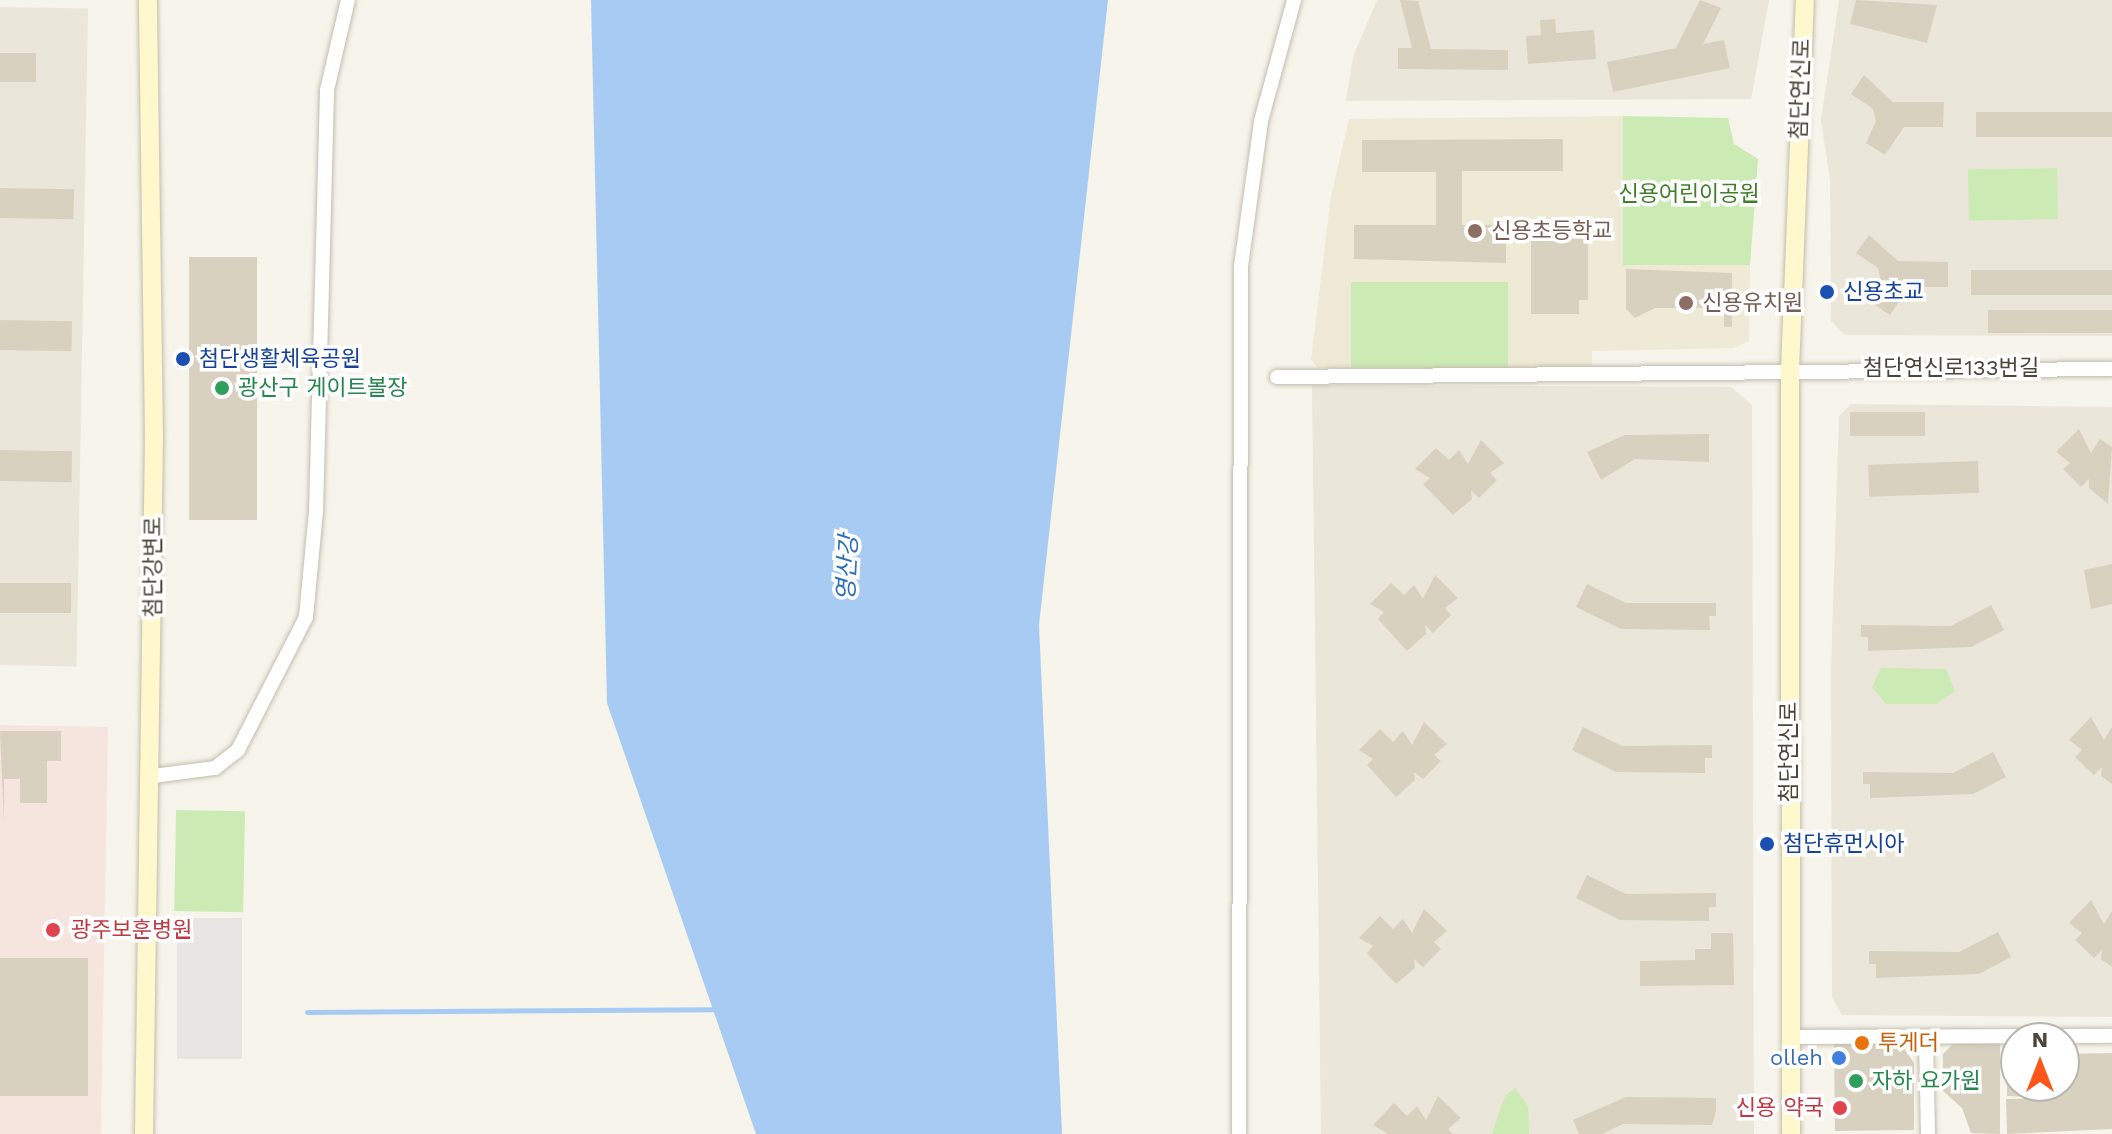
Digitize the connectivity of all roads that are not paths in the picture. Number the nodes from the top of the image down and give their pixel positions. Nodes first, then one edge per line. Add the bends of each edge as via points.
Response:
1 (148, 0) edge
2 (348, 0) edge
3 (1294, 0) edge
4 (1805, 0) edge
5 (2112, 369) edge
6 (1790, 370) junction
7 (1277, 377) dead end
8 (153, 776) junction
9 (2112, 1036) edge
10 (1791, 1037) junction
11 (1926, 1038) junction
12 (144, 1134) edge
13 (1239, 1134) edge
14 (1791, 1134) edge
15 (1928, 1134) edge

1 - 8 street, 첨단강변로
2 - 8 street via 327,90 316,512 306,617 238,750 215,768
3 - 13 street via 1261,121 1241,266
4 - 6 street, 첨단연신로
5 - 6 street, 첨단연신로133번길
6 - 7 street
6 - 10 street, 첨단연신로
8 - 12 street, 첨단강변로
9 - 11 street
10 - 11 street
10 - 14 street, 첨단연신로
11 - 15 street

